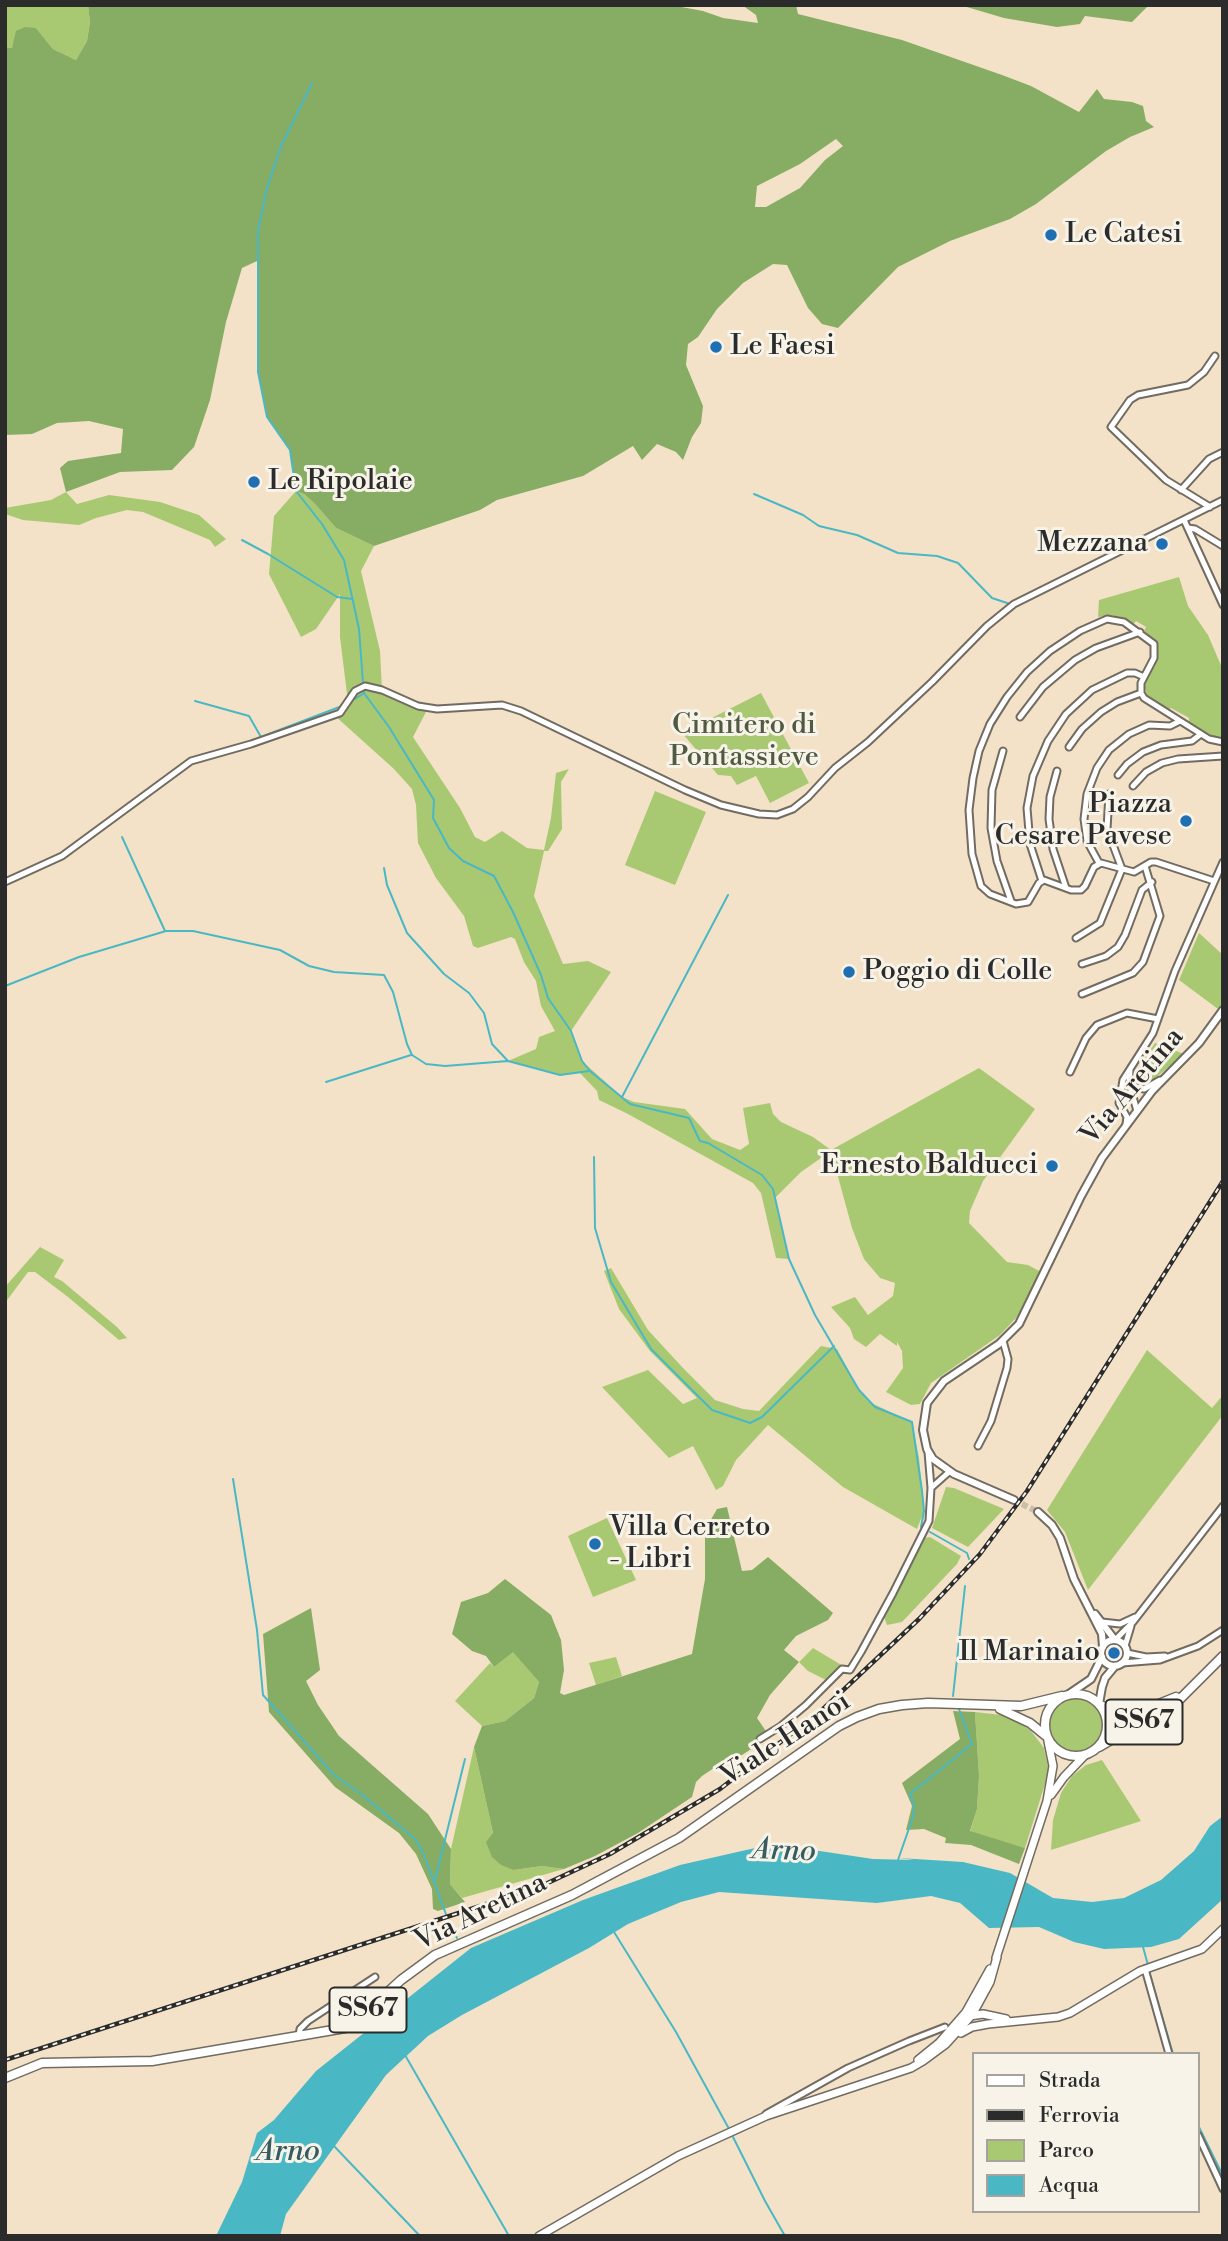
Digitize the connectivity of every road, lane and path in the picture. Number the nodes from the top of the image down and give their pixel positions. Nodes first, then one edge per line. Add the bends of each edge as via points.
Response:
1 (1215, 356) dead end
2 (1223, 452) edge
3 (1181, 490) junction
4 (1223, 500) edge
5 (1210, 507) junction
6 (1189, 524) junction
7 (1223, 546) edge
8 (1223, 605) edge
9 (1140, 632) junction
10 (1143, 677) junction
11 (1141, 693) junction
12 (1020, 718) dead end
13 (1180, 722) junction
14 (1201, 734) junction
15 (1223, 742) edge
16 (1069, 747) dead end
17 (1003, 751) dead end
18 (1223, 756) edge
19 (1057, 771) dead end
20 (1118, 775) dead end
21 (1133, 786) dead end
22 (1110, 794) dead end
23 (1223, 862) edge
24 (1099, 863) junction
25 (1145, 866) junction
26 (1122, 869) junction
27 (1042, 881) junction
28 (1214, 881) junction
29 (5, 882) edge
30 (1152, 882) junction
31 (1066, 888) junction
32 (1007, 901) junction
33 (1076, 938) dead end
34 (1082, 964) dead end
35 (1083, 994) dead end
36 (1223, 1010) edge
37 (1158, 1019) junction
38 (1130, 1070) junction
39 (1070, 1072) dead end
40 (1163, 1079) junction
41 (1129, 1085) junction
42 (1137, 1112) junction
43 (1126, 1115) junction
44 (1126, 1125) junction
45 (1003, 1341) junction
46 (978, 1446) dead end
47 (927, 1449) junction
48 (939, 1465) junction
49 (949, 1472) junction
50 (930, 1475) junction
51 (931, 1488) junction
52 (1014, 1500) tunnel mouth
53 (1223, 1506) edge
54 (1038, 1512) tunnel mouth
55 (1090, 1609) junction
56 (1138, 1616) junction
57 (1102, 1622) junction
58 (1133, 1622) junction
59 (1223, 1630) edge
60 (1115, 1640) junction
61 (1102, 1647) junction
62 (1126, 1650) junction
63 (1171, 1656) junction
64 (1223, 1656) edge
65 (1102, 1657) junction
66 (1119, 1664) junction
67 (1188, 1691) junction
68 (1066, 1695) junction
69 (1100, 1705) junction
70 (994, 1707) junction
71 (760, 1739) dead end
72 (1047, 1739) junction
73 (1096, 1749) junction
74 (1085, 1755) junction
75 (1047, 1801) junction
76 (694, 1829) joint
77 (1223, 1929) edge
78 (997, 1956) junction
79 (1145, 1969) junction
80 (376, 1977) dead end
81 (990, 1982) junction
82 (974, 1998) junction
83 (972, 2015) junction
84 (990, 2015) junction
85 (1014, 2020) junction
86 (988, 2024) junction
87 (955, 2026) junction
88 (945, 2028) dead end
89 (299, 2037) junction
90 (946, 2044) junction
91 (1168, 2052) edge
92 (904, 2070) junction
93 (5, 2078) edge
94 (751, 2123) junction
95 (1200, 2139) edge
96 (1223, 2189) edge
97 (539, 2236) edge

1 - 3 street via 1188,386 1130,400 1111,427
2 - 3 street via 1209,459
3 - 5 street
4 - 5 street
5 - 6 street
6 - 7 street
6 - 8 street
6 - 29 street via 1014,604 808,797 777,815 721,806 502,705 437,709 365,686 355,691 340,713 191,761 62,856
9 - 10 street via 1153,642 1155,650
9 - 12 street via 1074,660 1043,687
9 - 32 street via 1112,618 1080,631 1030,668 992,720 973,778 970,838 981,886
10 - 11 street
10 - 27 street via 1125,673 1092,690 1066,715 1040,757 1029,789 1027,818 1031,852
11 - 13 street
11 - 16 street via 1101,712
13 - 14 street
13 - 24 street via 1147,726 1126,736 1107,753 1094,774 1084,823 1087,841
14 - 15 street
14 - 20 street via 1192,741 1145,751
17 - 32 street via 993,786 991,828
18 - 21 street via 1162,763
19 - 31 street via 1049,819
22 - 26 street via 1107,830
23 - 28 street
24 - 26 street
24 - 31 street via 1082,889
25 - 26 street via 1135,872
25 - 28 street via 1157,862
25 - 30 street
26 - 33 street via 1100,923
27 - 31 street
27 - 32 street via 1027,903
28 - 37 street
30 - 34 street via 1142,890 1119,946
30 - 35 street via 1160,920 1143,964 1133,973
36 - 40 street, Via Aretina via 1199,1043
37 - 38 street via 1149,1043
37 - 39 street via 1126,1013 1097,1025
38 - 41 street
38 - 43 street via 1119,1099
40 - 41 street via 1143,1089
40 - 42 street, Via Aretina
41 - 42 street
42 - 43 street
42 - 44 street, Via Aretina
43 - 44 street
44 - 45 street, Via Aretina via 1085,1188 1026,1314
45 - 46 street via 1007,1368 998,1403
45 - 47 street, Via Aretina via 946,1378 932,1394 923,1420
47 - 48 street
47 - 50 street, Via Aretina
48 - 49 street
48 - 50 street
49 - 51 street
49 - 52 street
50 - 51 street, Via Aretina
51 - 71 street, Via Aretina via 924,1533 850,1670 842,1669 806,1706
53 - 56 street
54 - 55 street via 1060,1538
55 - 57 street
55 - 61 street via 1102,1634
56 - 57 street via 1120,1624
56 - 58 street
57 - 60 street
58 - 60 street
58 - 62 street
59 - 63 street
60 - 61 street
60 - 62 street
61 - 65 street
62 - 63 street via 1146,1657
62 - 66 street
63 - 66 street
64 - 67 main road, SS67
65 - 66 street via 1107,1664
65 - 68 street, Viale Hanoi via 1091,1679
66 - 69 street via 1105,1678
67 - 69 main road, SS67 via 1132,1712
67 - 73 main road, SS67
68 - 69 main road via 1085,1695
68 - 70 main road, Viale Hanoi / SS67
68 - 72 main road, Viale Hanoi via 1048,1709
69 - 73 main road via 1107,1723
70 - 72 main road, Viale Hanoi / SS67 via 1030,1723
70 - 76 main road, Viale Hanoi / SS67 via 929,1703 879,1709 857,1717
72 - 74 main road, Viale Hanoi via 1068,1756
72 - 75 main road via 1053,1766
73 - 74 main road
74 - 75 main road
75 - 78 main road
76 - 89 main road, Via Aretina / SS67 via 572,1895 435,1955 345,2028
77 - 79 main road via 1202,1949
78 - 81 main road
78 - 82 main road
79 - 85 main road via 1070,2013
79 - 91 street
80 - 89 street via 308,2021
81 - 83 main road
81 - 84 main road via 984,2008
82 - 83 main road
82 - 87 main road
83 - 84 main road
83 - 86 main road
83 - 87 main road
83 - 90 main road
84 - 85 main road
85 - 86 main road
86 - 90 main road via 965,2030
87 - 92 main road
88 - 94 street via 848,2068
89 - 93 main road, Via Aretina / SS67 via 152,2061 42,2063
90 - 92 main road
92 - 94 main road
94 - 97 main road via 678,2156
95 - 96 street

